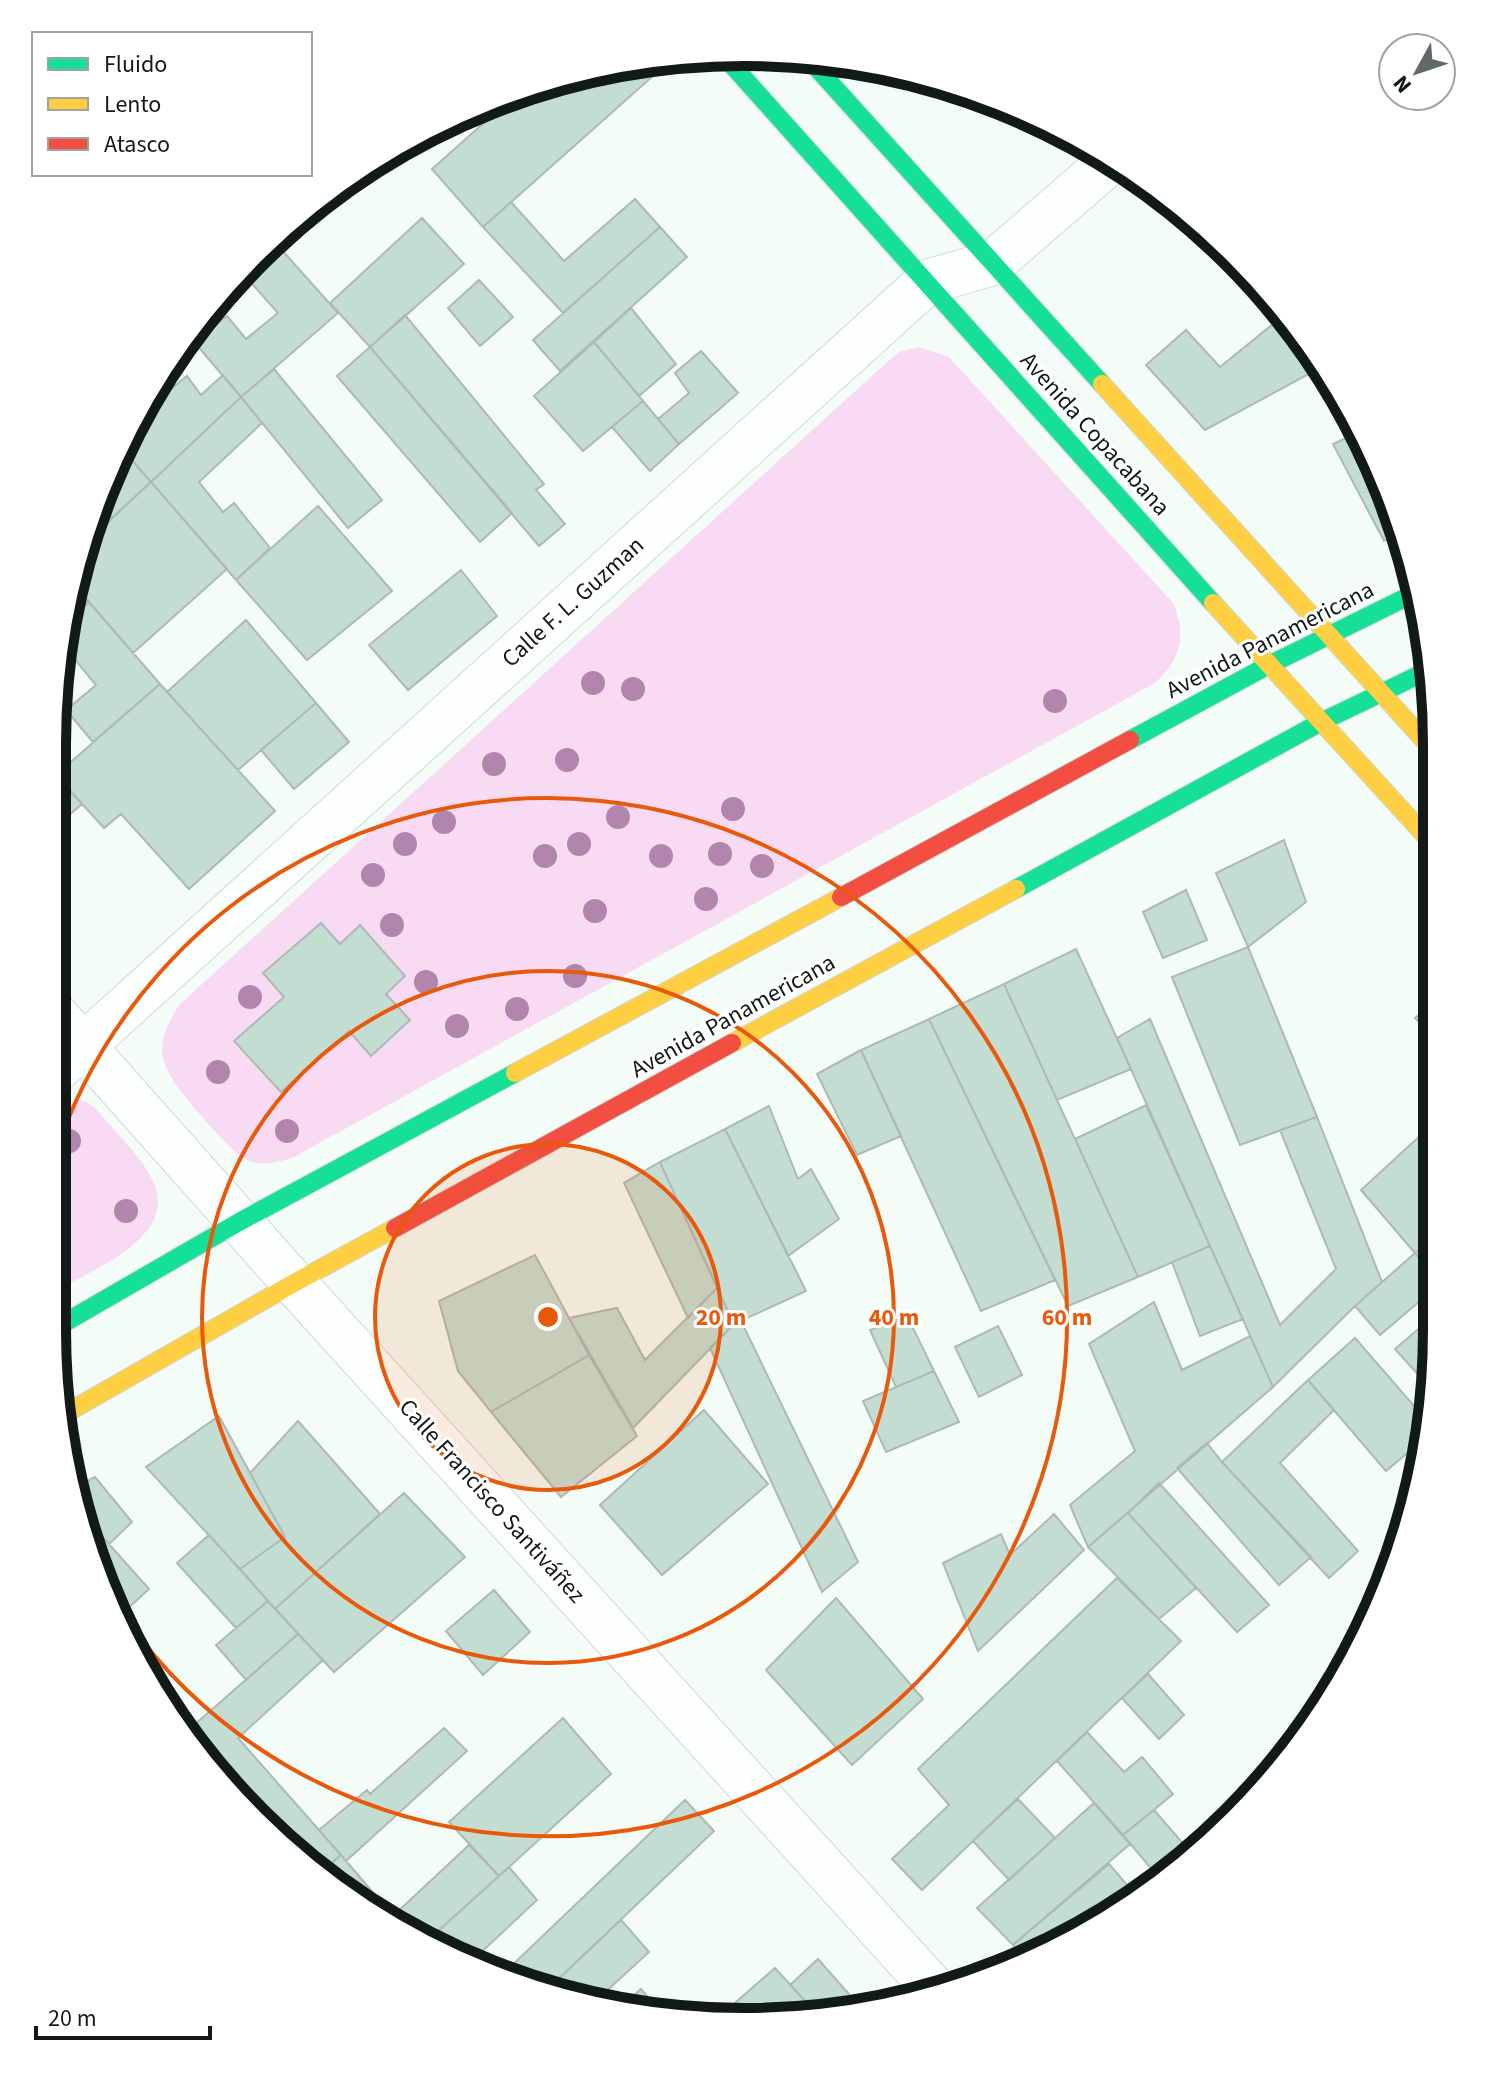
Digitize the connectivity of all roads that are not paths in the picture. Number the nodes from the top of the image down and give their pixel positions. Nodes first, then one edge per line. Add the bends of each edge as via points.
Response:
1 (733, 66) edge
2 (819, 70) edge
3 (1102, 168) edge
4 (993, 263) junction
5 (927, 282) junction
6 (1407, 597) edge
7 (1328, 634) junction
8 (1269, 665) junction
9 (1419, 674) edge
10 (1381, 692) junction
11 (1321, 722) junction
12 (1423, 739) edge
13 (1423, 833) edge
14 (66, 1026) edge
15 (84, 1046) junction
16 (66, 1062) edge
17 (239, 1222) junction
18 (294, 1283) junction
19 (66, 1322) edge
20 (71, 1410) edge
21 (928, 1983) edge

1 - 5 main road, Avenida Copacabana
2 - 4 main road, Avenida Copacabana
3 - 4 street, Calle F. L. Guzman
4 - 5 street, Calle F. L. Guzman
4 - 7 main road, Avenida Copacabana
5 - 8 main road, Avenida Copacabana
5 - 15 street, Calle F. L. Guzman
6 - 7 main road, Avenida Panamericana
7 - 8 main road, Avenida Panamericana
7 - 10 main road, Avenida Copacabana
8 - 11 main road, Avenida Copacabana
8 - 17 main road, Avenida Panamericana
9 - 10 main road, Avenida Panamericana
10 - 11 main road, Avenida Panamericana
10 - 12 main road, Avenida Copacabana
11 - 13 main road, Avenida Copacabana
11 - 18 main road, Avenida Panamericana
14 - 15 street, Calle Francisco Santiváñez
15 - 16 street, Calle F. L. Guzman
15 - 17 street, Calle Francisco Santiváñez
17 - 18 street, Calle Francisco Santiváñez
17 - 19 main road, Avenida Panamericana
18 - 20 main road, Avenida Panamericana
18 - 21 street, Calle Francisco Santiváñez

